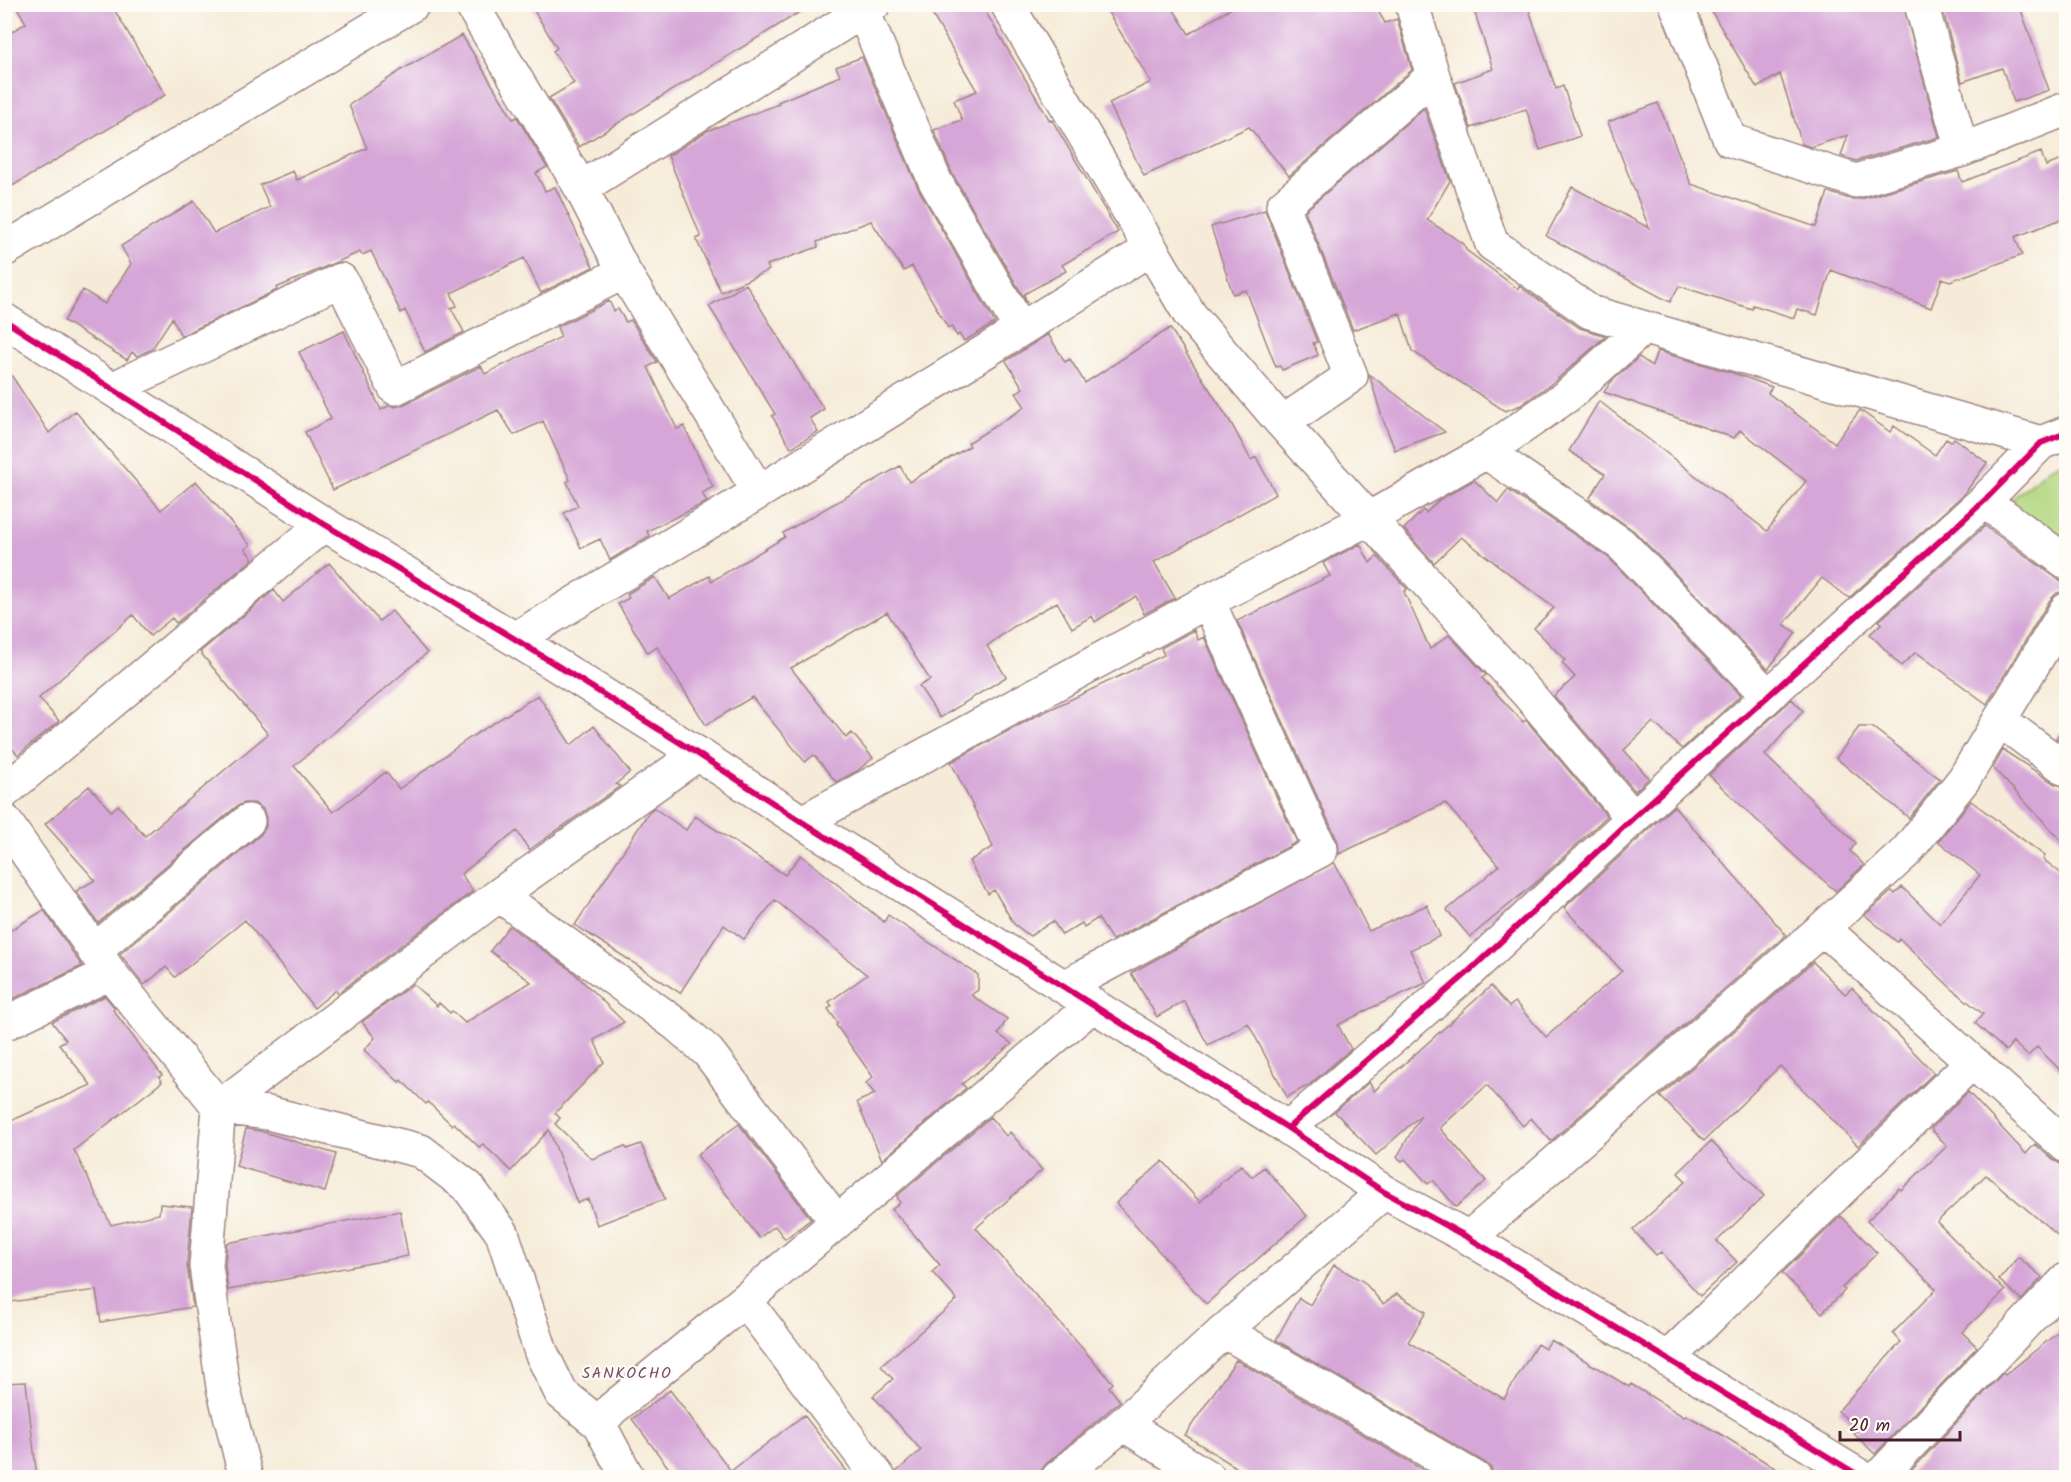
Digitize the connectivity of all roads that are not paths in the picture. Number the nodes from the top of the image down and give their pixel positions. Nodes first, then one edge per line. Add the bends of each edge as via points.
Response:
1 (413, 4) edge
2 (471, 4) edge
3 (1007, 4) edge
4 (1412, 4) edge
5 (1676, 4) edge
6 (1922, 4) edge
7 (869, 8) edge
8 (1433, 76) junction
9 (2067, 109) edge
10 (1962, 150) junction
11 (581, 188) junction
12 (1150, 249) junction
13 (4, 250) edge
14 (624, 272) junction
15 (4, 320) edge
16 (1020, 328) junction
17 (1642, 329) junction
18 (112, 389) junction
19 (1282, 423) junction
20 (2054, 438) edge
21 (1486, 452) junction
22 (759, 492) junction
23 (1984, 501) junction
24 (1370, 518) junction
25 (324, 524) junction
26 (2067, 562) edge
27 (1208, 601) junction
28 (2067, 610) edge
29 (515, 639) junction
30 (1768, 696) junction
31 (2001, 721) junction
32 (698, 754) junction
33 (2067, 769) edge
34 (4, 792) edge
35 (1633, 818) junction
36 (4, 820) edge
37 (248, 821) dead end
38 (802, 822) junction
39 (499, 895) junction
40 (1823, 928) junction
41 (102, 962) junction
42 (1064, 987) junction
43 (1093, 1005) junction
44 (4, 1024) edge
45 (1972, 1062) junction
46 (219, 1107) junction
47 (1288, 1128) junction
48 (2067, 1146) edge
49 (1384, 1192) junction
50 (837, 1221) junction
51 (1469, 1238) junction
52 (2067, 1280) edge
53 (745, 1300) junction
54 (1224, 1331) junction
55 (1667, 1359) junction
56 (599, 1424) junction
57 (1123, 1424) junction
58 (246, 1478) edge
59 (628, 1478) edge
60 (879, 1478) edge
61 (1058, 1478) edge
62 (1209, 1478) edge
63 (1475, 1478) edge
64 (1863, 1478) edge
65 (1878, 1478) edge

1 - 13 street
2 - 11 street
3 - 12 street
4 - 8 street
5 - 10 street via 1730,140 1856,181
6 - 10 street
7 - 11 street
7 - 16 street via 935,181
8 - 17 street via 1492,244 1590,312
8 - 19 street via 1283,206 1351,376
9 - 10 street
11 - 14 street
12 - 16 street
12 - 19 street via 1190,315
14 - 18 street via 395,388 341,280
14 - 22 street
15 - 18 street
16 - 22 street
17 - 20 street
17 - 21 street via 1568,396
18 - 25 street
19 - 24 street
20 - 23 street
21 - 24 street
21 - 30 street via 1621,544
22 - 29 street
23 - 26 street
23 - 30 street
24 - 27 street
24 - 35 street
25 - 29 street
25 - 34 street
27 - 38 street
27 - 42 street via 1321,850
28 - 31 street
29 - 32 street
30 - 35 street
31 - 33 street
31 - 40 street via 1964,779 1906,852
32 - 38 street
32 - 39 street
35 - 47 street via 1465,975
36 - 41 street
37 - 41 street
38 - 42 street
39 - 46 street
39 - 50 street via 708,1052
40 - 45 street
40 - 51 street
41 - 44 street
41 - 46 street
42 - 43 street
43 - 47 street
43 - 50 street
45 - 48 street
45 - 55 street
46 - 56 street via 268,1113 421,1151 468,1187 502,1233 542,1352 561,1393
46 - 58 street via 206,1266 223,1387
47 - 49 street
49 - 51 street
49 - 54 street
50 - 53 street
51 - 55 street
52 - 65 street
53 - 56 street via 612,1409
53 - 60 street
54 - 57 street
54 - 63 street
55 - 64 street
56 - 59 street
57 - 61 street
57 - 62 street

